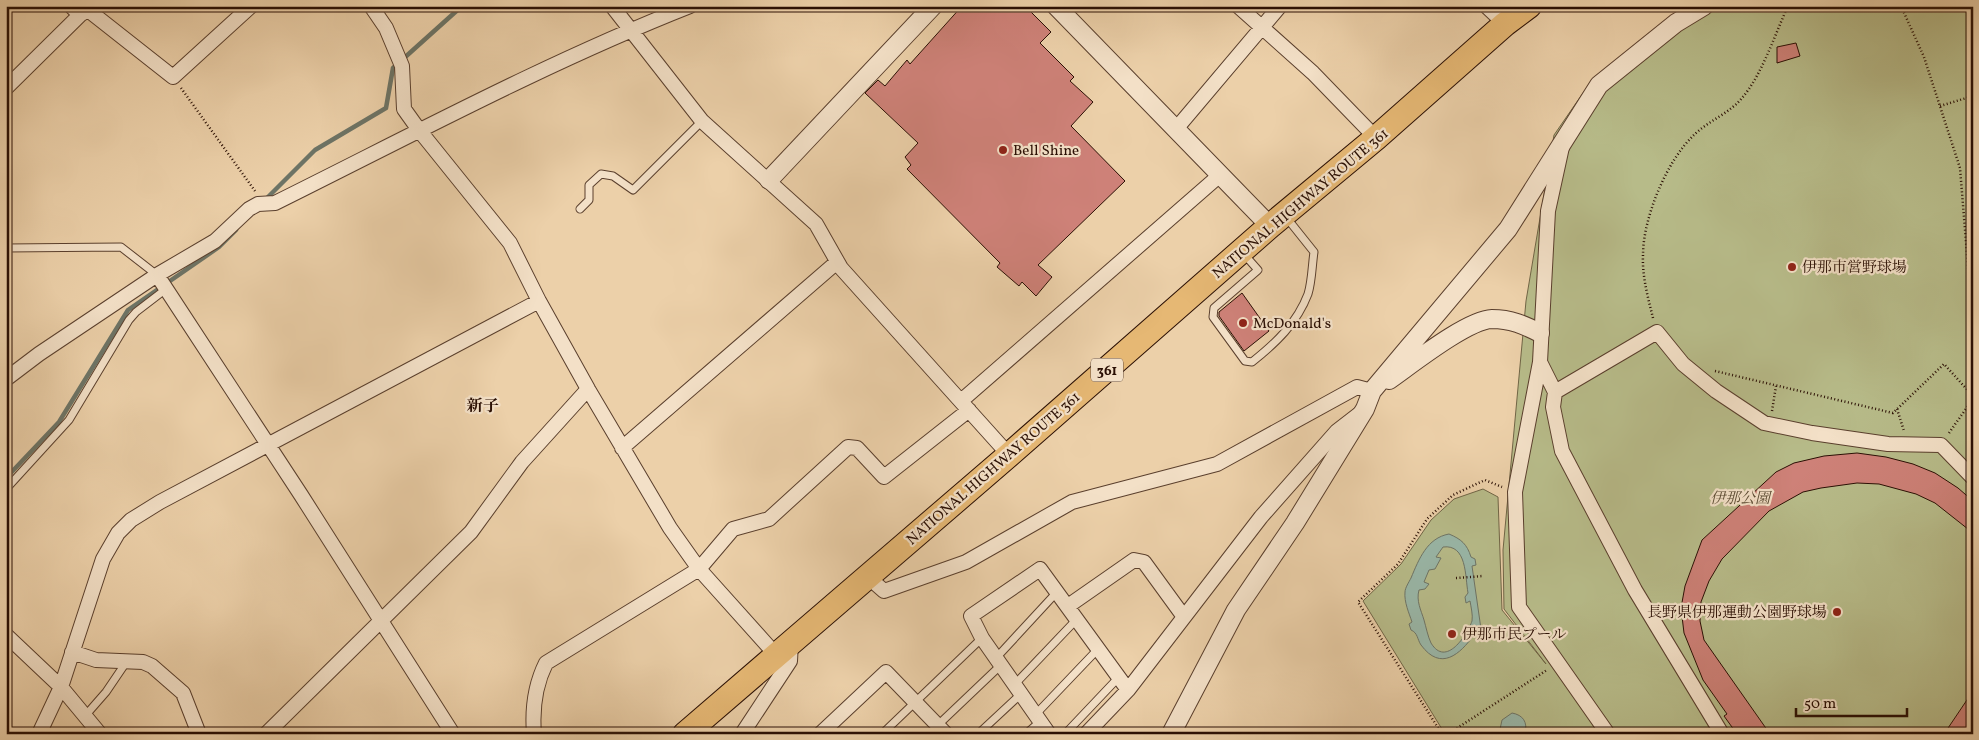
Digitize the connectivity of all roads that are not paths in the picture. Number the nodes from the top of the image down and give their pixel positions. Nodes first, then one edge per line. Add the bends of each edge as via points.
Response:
1 (251, 6) edge
2 (371, 6) edge
3 (612, 6) edge
4 (690, 6) edge
5 (933, 6) edge
6 (1056, 6) edge
7 (1238, 6) edge
8 (1280, 6) edge
9 (1486, 6) edge
10 (1529, 6) edge
11 (1704, 6) edge
12 (83, 10) edge
13 (662, 11) edge
14 (1505, 24) junction
15 (1262, 28) junction
16 (631, 30) junction
17 (6, 88) edge
18 (702, 121) junction
19 (1176, 129) junction
20 (419, 130) junction
21 (1376, 138) junction
22 (1563, 140) junction
23 (1220, 175) junction
24 (769, 180) junction
25 (580, 209) dead end
26 (1277, 221) junction
27 (6, 248) edge
28 (1242, 251) junction
29 (838, 262) junction
30 (162, 283) junction
31 (539, 301) junction
32 (1540, 332) junction
33 (1540, 362) junction
34 (6, 379) edge
35 (588, 389) junction
36 (1372, 391) junction
37 (1555, 392) junction
38 (965, 406) junction
39 (1365, 409) junction
40 (269, 445) junction
41 (622, 448) junction
42 (1009, 455) junction
43 (1973, 478) edge
44 (6, 489) edge
45 (699, 568) junction
46 (867, 576) junction
47 (1057, 592) junction
48 (1068, 606) junction
49 (1184, 618) junction
50 (1077, 619) junction
51 (381, 621) junction
52 (6, 635) edge
53 (982, 638) junction
54 (784, 648) junction
55 (1099, 648) junction
56 (72, 652) junction
57 (127, 660) junction
58 (999, 661) junction
59 (1119, 677) junction
60 (61, 687) junction
61 (1018, 689) junction
62 (1128, 690) junction
63 (916, 701) junction
64 (85, 716) junction
65 (1038, 718) junction
66 (942, 730) edge
67 (826, 732) edge
68 (39, 734) edge
69 (100, 734) edge
70 (199, 734) edge
71 (266, 734) edge
72 (453, 734) edge
73 (534, 734) edge
74 (685, 734) edge
75 (742, 734) edge
76 (882, 734) edge
77 (978, 734) edge
78 (1026, 734) edge
79 (1049, 734) edge
80 (1065, 734) edge
81 (1086, 734) edge
82 (1171, 734) edge
83 (1608, 734) edge
84 (1722, 734) edge

1 - 12 street via 173,77
2 - 20 street via 386,28 401,63 404,109
3 - 16 street
4 - 13 street
5 - 24 street
6 - 19 street
7 - 15 street
8 - 15 street
9 - 14 street
10 - 14 highway, NATIONAL HIGHWAY ROUTE 361 / 361
11 - 22 street via 1676,23 1599,85
12 - 17 street
13 - 16 street
14 - 21 highway, NATIONAL HIGHWAY ROUTE 361 / 361
15 - 19 street
15 - 21 street via 1313,73
16 - 18 street
16 - 20 street
18 - 24 street
18 - 25 lane via 633,190 614,176 601,174 590,185 589,200
19 - 23 street
20 - 30 street via 275,203 249,209
20 - 31 street via 510,243
21 - 26 highway, NATIONAL HIGHWAY ROUTE 361 / 361
22 - 32 street via 1548,211
22 - 36 street via 1508,229
23 - 26 street
23 - 38 street
24 - 29 street via 816,224
26 - 28 highway, NATIONAL HIGHWAY ROUTE 361 / 361
26 - 28 lane via 1314,252 1308,293 1298,315 1279,341 1252,362 1245,361 1213,317 1214,308 1258,270
27 - 30 lane via 121,247
28 - 42 highway, NATIONAL HIGHWAY ROUTE 361 / 361
29 - 38 street
29 - 41 street
30 - 34 street via 39,354
30 - 40 street
30 - 44 lane via 129,320 69,420
31 - 35 street
31 - 40 street
32 - 33 street
32 - 36 street via 1517,321 1491,319 1468,327
33 - 37 street
33 - 83 street via 1515,492 1520,607
35 - 41 street
35 - 51 street via 522,462 472,532
36 - 39 street
36 - 46 street via 1357,387 1217,464 1072,502 966,562 884,591
37 - 43 street via 1657,332 1683,364 1764,423 1888,444 1941,445
37 - 84 street via 1553,407 1562,452 1635,590
38 - 42 street
38 - 45 street via 884,478 857,448 848,447 769,519 733,529
39 - 49 street via 1337,430 1268,510
39 - 82 street via 1295,523 1236,610
40 - 51 street
40 - 56 street via 160,502 131,520 118,533 103,559
41 - 45 street via 670,528
42 - 46 highway, NATIONAL HIGHWAY ROUTE 361 / 361
45 - 54 street
45 - 73 street via 546,663 538,679
46 - 54 highway, NATIONAL HIGHWAY ROUTE 361 / 361
47 - 48 street
47 - 53 street via 1040,569 971,616
47 - 58 lane
48 - 49 street via 1134,560 1144,562
48 - 50 street
49 - 62 street
50 - 55 street
50 - 61 lane
51 - 71 street
51 - 72 street
52 - 60 street
53 - 58 street
53 - 63 lane
54 - 74 highway, NATIONAL HIGHWAY ROUTE 361 / 361
54 - 75 street via 790,662
55 - 59 street
55 - 65 lane
56 - 57 street via 96,660
56 - 60 street
57 - 64 lane
57 - 70 street via 152,666 173,683 190,708
58 - 61 street
58 - 66 lane
59 - 62 street
59 - 80 lane
60 - 64 street
60 - 68 street
61 - 65 street
61 - 77 lane
62 - 81 street
63 - 66 street
63 - 67 street via 886,672
63 - 76 lane
64 - 69 street
65 - 78 lane
65 - 79 street

